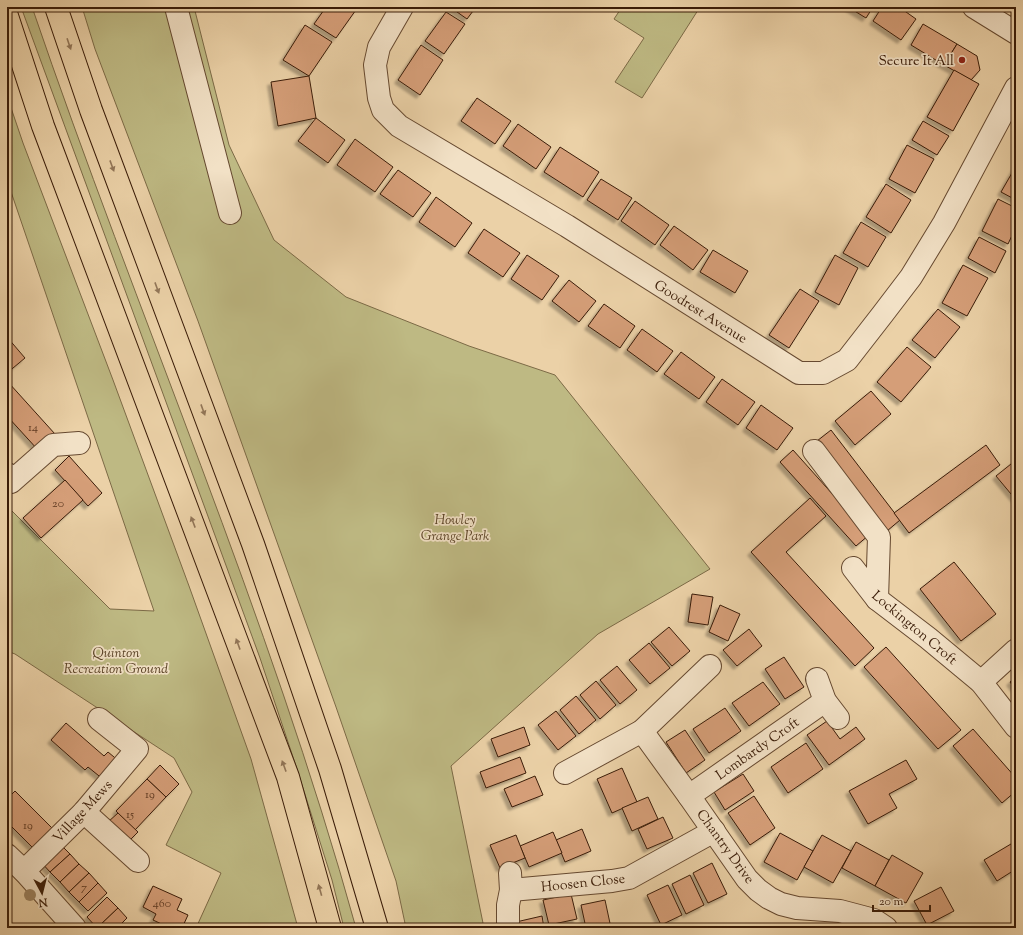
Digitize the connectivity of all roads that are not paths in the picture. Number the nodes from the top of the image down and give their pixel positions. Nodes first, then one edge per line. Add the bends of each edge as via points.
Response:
1 (56, 7) edge
2 (176, 7) edge
3 (402, 7) edge
4 (974, 7) edge
5 (7, 16) edge
6 (1016, 33) edge
7 (1016, 88) edge
8 (230, 213) dead end
9 (80, 443) dead end
10 (814, 451) dead end
11 (7, 474) edge
12 (853, 568) dead end
13 (877, 599) junction
14 (1016, 650) edge
15 (710, 666) dead end
16 (817, 679) dead end
17 (981, 682) junction
18 (99, 719) dead end
19 (1016, 727) edge
20 (642, 731) junction
21 (565, 772) dead end
22 (689, 796) junction
23 (84, 812) junction
24 (714, 831) junction
25 (7, 855) edge
26 (138, 861) dead end
27 (24, 871) junction
28 (838, 919) edge
29 (508, 922) dead end
30 (75, 928) edge
31 (330, 928) edge
32 (377, 928) edge
33 (886, 928) edge

1 -> 32 highway via 91,110 253,544 330,769
2 - 8 street
3 - 7 street, Goodrest Avenue via 379,47 375,66 383,110 399,126 567,226 798,372 823,373 847,360 882,315 911,277 944,223
4 - 6 street
31 -> 5 highway via 288,777 43,126
9 - 11 street via 53,445 11,482
10 - 13 street via 879,537
12 - 13 street, Lockington Croft
13 - 17 street, Lockington Croft
14 - 17 street
15 - 20 street
16 - 22 street, Lombardy Croft via 832,709
17 - 19 street, Lockington Croft
18 - 23 street, Village Mews via 137,749
20 - 21 street
20 - 22 street, Chantry Drive
22 - 24 street, Chantry Drive
23 - 26 street
23 - 27 street, Village Mews
24 - 28 street, Chantry Drive via 747,879 769,898 781,904
24 - 29 street, Hoosen Close via 629,878 612,881 511,882
25 - 27 street
27 - 30 street
28 - 33 street, Chantry Drive via 874,920

